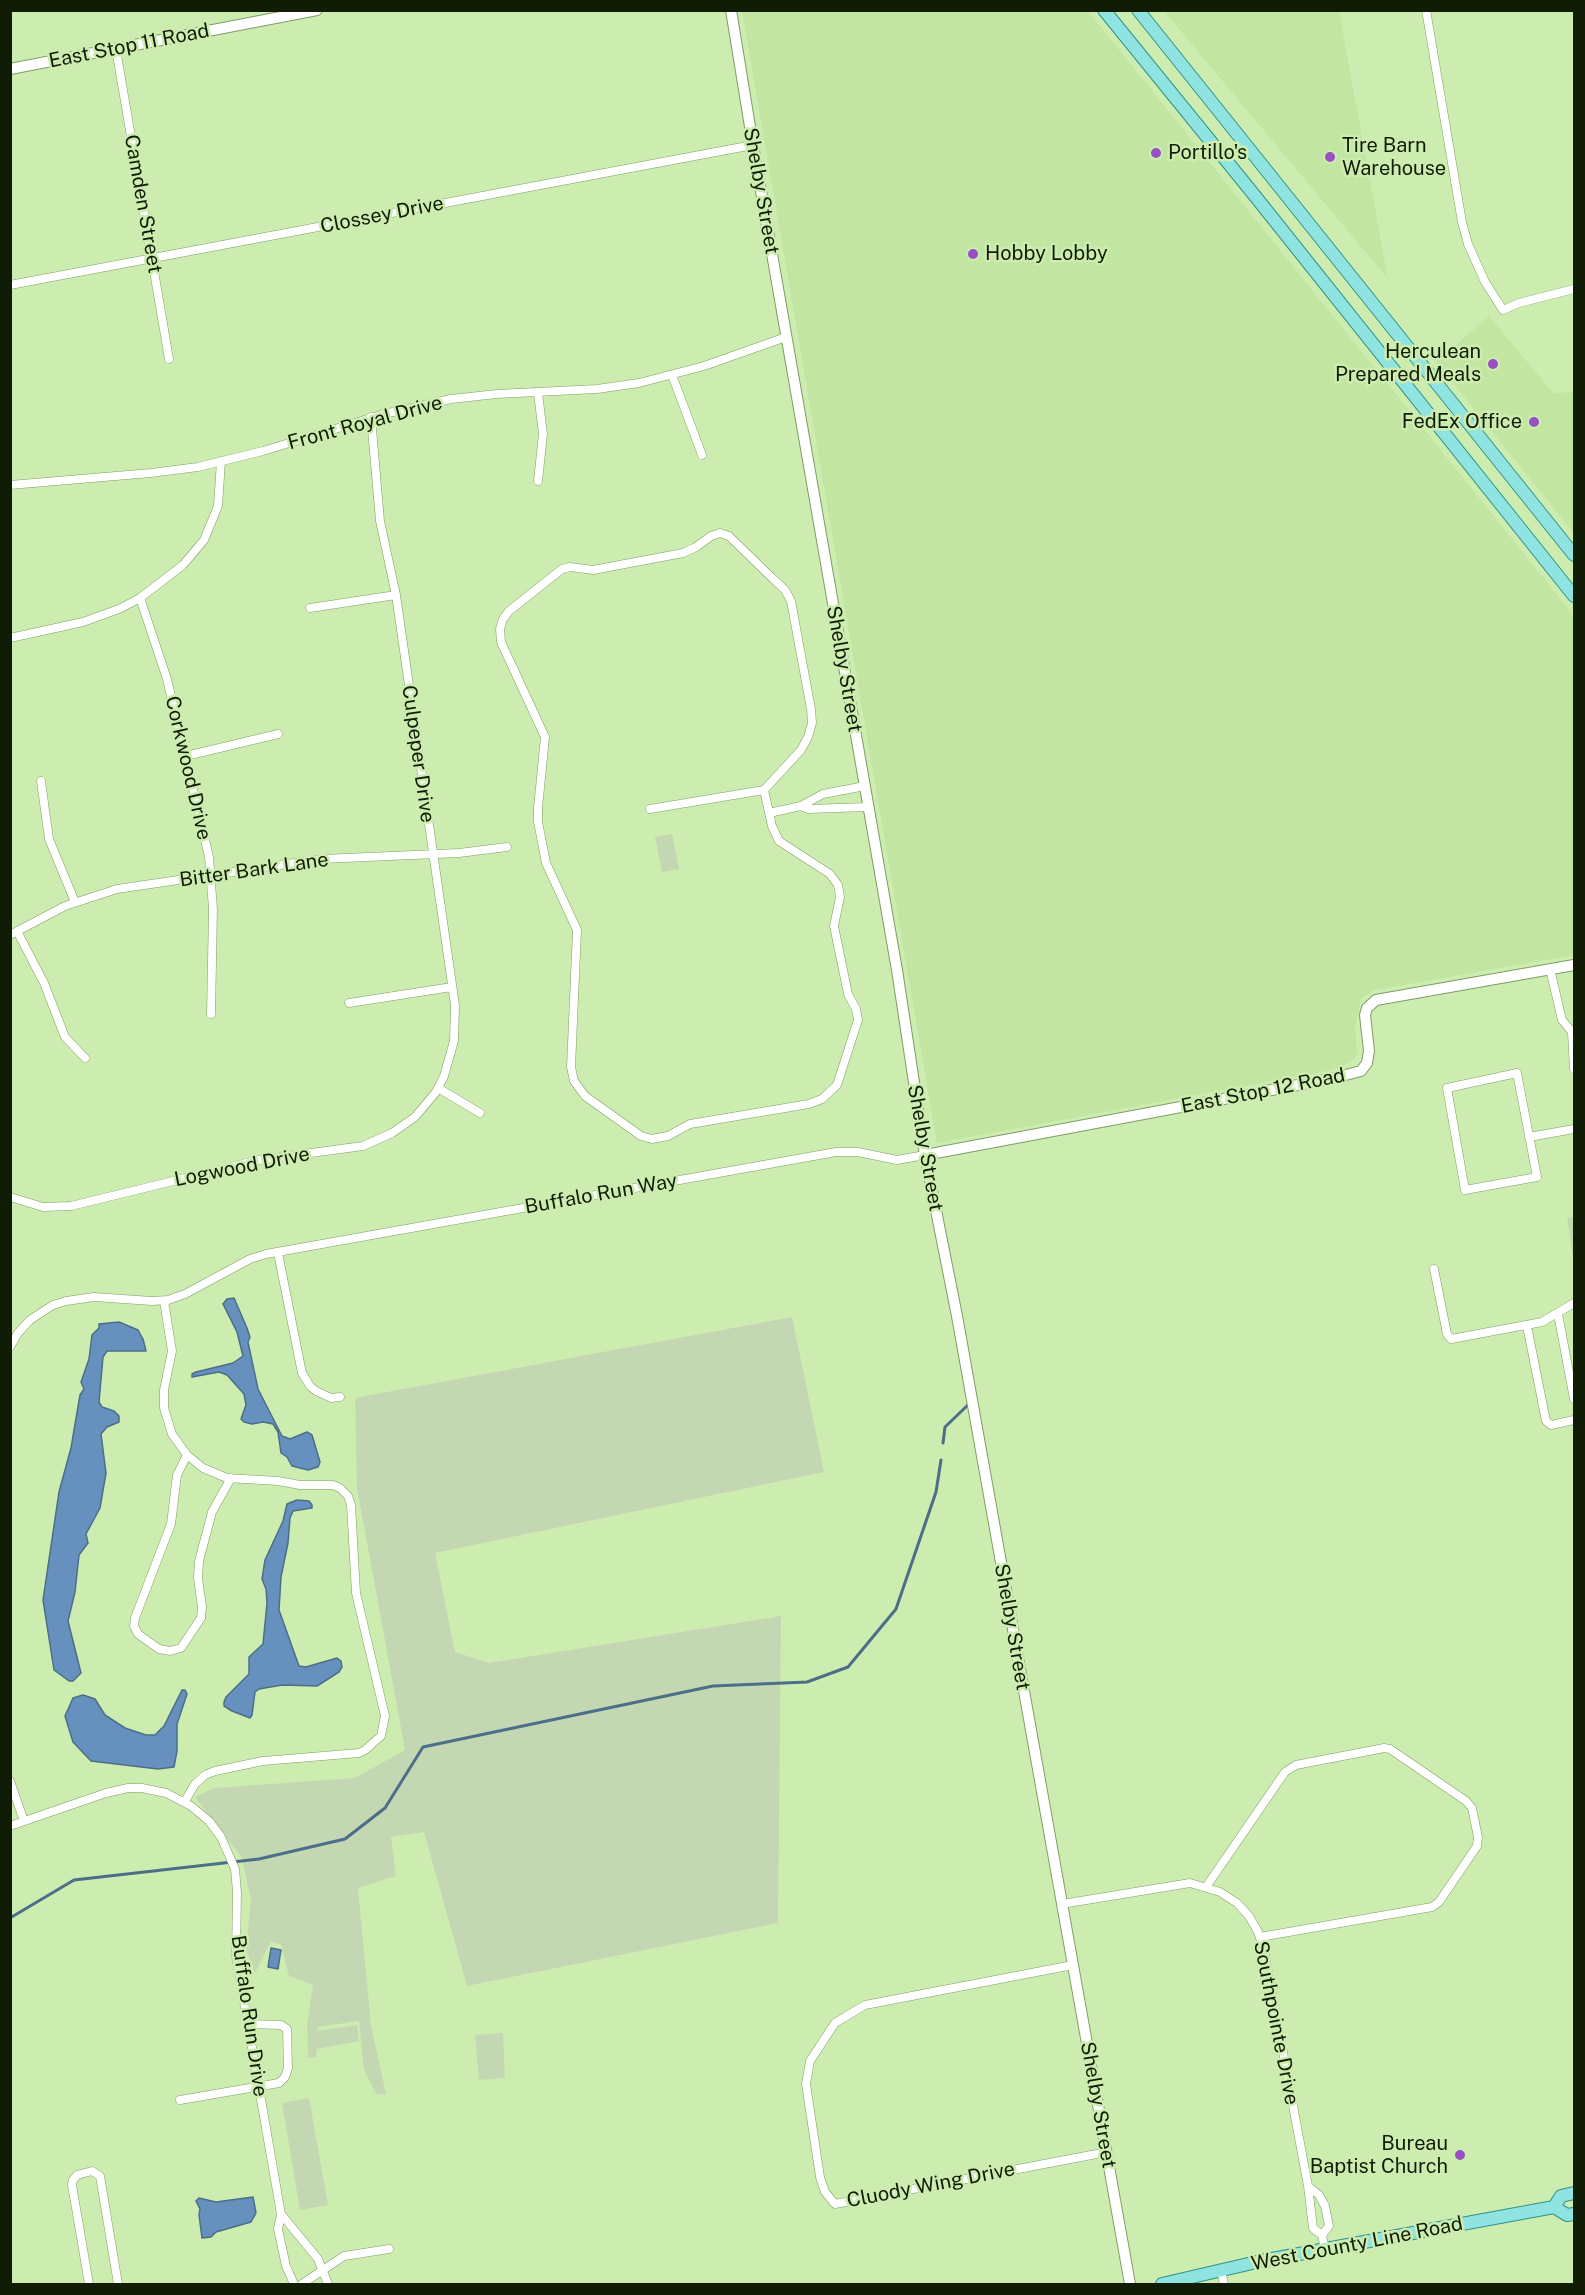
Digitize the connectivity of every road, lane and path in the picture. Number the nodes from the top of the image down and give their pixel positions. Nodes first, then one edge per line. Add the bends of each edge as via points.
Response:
1 (318, 10) edge
2 (731, 10) edge
3 (1104, 10) edge
4 (1138, 10) edge
5 (1426, 10) edge
6 (116, 48) junction
7 (10, 69) edge
8 (753, 145) junction
9 (152, 259) junction
10 (10, 285) edge
11 (1575, 289) edge
12 (786, 337) junction
13 (169, 359) dead end
14 (672, 375) junction
15 (537, 393) junction
16 (371, 417) junction
17 (702, 455) dead end
18 (221, 461) junction
19 (538, 481) dead end
20 (10, 485) edge
21 (1575, 555) edge
22 (396, 595) junction
23 (1575, 596) edge
24 (140, 598) junction
25 (310, 608) dead end
26 (10, 638) edge
27 (278, 734) dead end
28 (186, 756) junction
29 (41, 781) dead end
30 (865, 786) junction
31 (764, 790) junction
32 (801, 806) junction
33 (868, 807) junction
34 (650, 809) dead end
35 (769, 813) junction
36 (507, 847) dead end
37 (432, 855) junction
38 (211, 875) junction
39 (75, 902) junction
40 (14, 933) edge
41 (1550, 969) junction
42 (1574, 969) edge
43 (452, 987) junction
44 (349, 1003) dead end
45 (211, 1014) dead end
46 (1574, 1030) edge
47 (85, 1059) dead end
48 (1575, 1069) edge
49 (438, 1088) junction
50 (480, 1113) dead end
51 (1575, 1129) edge
52 (1529, 1137) junction
53 (925, 1155) junction
54 (10, 1197) edge
55 (278, 1252) junction
56 (1434, 1269) dead end
57 (164, 1301) junction
58 (1575, 1303) edge
59 (1558, 1314) junction
60 (1527, 1326) junction
61 (10, 1347) edge
62 (340, 1397) dead end
63 (1575, 1399) edge
64 (1575, 1420) edge
65 (187, 1455) junction
66 (231, 1478) junction
67 (10, 1780) edge
68 (184, 1801) junction
69 (24, 1821) junction
70 (10, 1826) edge
71 (1206, 1887) junction
72 (1062, 1904) junction
73 (1260, 1937) junction
74 (1073, 1965) junction
75 (248, 2024) junction
76 (259, 2086) junction
77 (180, 2100) dead end
78 (1107, 2152) junction
79 (1308, 2186) junction
80 (1575, 2193) edge
81 (1554, 2208) junction
82 (281, 2214) junction
83 (1575, 2214) edge
84 (1322, 2235) junction
85 (389, 2249) dead end
86 (1325, 2250) junction
87 (323, 2270) junction
88 (1221, 2270) junction
89 (89, 2284) edge
90 (118, 2284) edge
91 (294, 2284) edge
92 (302, 2284) edge
93 (328, 2284) edge
94 (1130, 2284) edge
95 (1162, 2284) edge
96 (1224, 2284) edge

1 - 6 street, East Stop 11 Road
2 - 8 street, Shelby Street
3 - 23 main road
4 - 21 main road
5 - 11 street via 1462,222 1477,265 1503,310
6 - 7 street, East Stop 11 Road
6 - 9 street, Camden Street
8 - 9 street, Clossey Drive
8 - 12 street, Shelby Street
9 - 10 street, Clossey Drive
9 - 13 street, Camden Street
12 - 14 street, Front Royal Drive
12 - 30 street, Shelby Street
14 - 15 street, Front Royal Drive via 620,386
14 - 17 street
15 - 16 street, Front Royal Drive via 451,399
15 - 19 street via 543,434
16 - 18 street, Front Royal Drive
16 - 22 street, Culpeper Drive via 380,521
18 - 20 street, Front Royal Drive via 165,471
18 - 24 street via 218,506 204,540 183,565
22 - 25 street
22 - 37 street, Culpeper Drive
24 - 26 street via 83,622
24 - 28 street, Corkwood Drive via 162,660
27 - 28 street
28 - 38 street, Corkwood Drive
29 - 39 street via 49,839
30 - 32 street via 824,794
30 - 33 street, Shelby Street
31 - 34 street
31 - 35 street
31 - 35 street via 801,750 812,718 791,601 785,590 729,536 711,536 683,553 593,570 565,567 507,614 500,629 501,642 545,736 538,822 546,863 577,930 571,1067 574,1080 583,1094 640,1136 668,1137 690,1124 809,1104 822,1099 837,1085 858,1018 848,994 834,926 839,888 830,874 778,841
32 - 33 street
32 - 35 street
33 - 53 street, Shelby Street
36 - 37 street, Bitter Bark Lane
37 - 38 street, Bitter Bark Lane via 322,859
37 - 43 street, Culpeper Drive
38 - 39 street, Bitter Bark Lane via 117,889
38 - 45 street, Corkwood Drive
39 - 40 street, Bitter Bark Lane
40 - 47 street via 44,983 65,1037
41 - 42 street, East Stop 12 Road
41 - 46 street via 1562,1020
41 - 53 street, East Stop 12 Road via 1376,1000 1365,1015 1369,1051 1361,1071
43 - 44 street
43 - 49 street, Culpeper Drive via 454,1041 448,1068
46 - 48 street
49 - 50 street
49 - 54 street, Logwood Drive via 408,1122 363,1146 259,1160 75,1205 52,1207
51 - 52 street
52 - 52 street via 1517,1073 1447,1088 1465,1190 1537,1177
53 - 55 street, Buffalo Run Way via 897,1160 836,1152
53 - 72 street, Shelby Street
55 - 57 street, Buffalo Run Way via 250,1259
55 - 62 street via 302,1373 316,1391 331,1398
56 - 60 street via 1451,1339
57 - 61 street via 94,1298 53,1305 21,1330
57 - 65 street via 172,1348 164,1408 171,1431
58 - 59 street
59 - 60 street
59 - 63 street
60 - 64 street via 1546,1421 1551,1425
65 - 66 street via 203,1468
65 - 66 street via 177,1475 171,1524 135,1618 134,1626 140,1636 159,1649 176,1650 186,1643 201,1618 199,1561 212,1512
66 - 68 street via 336,1485 347,1494 356,1593 385,1723 381,1736 359,1753 263,1761 210,1772 195,1784
67 - 69 street
68 - 69 street, Buffalo Run Drive via 154,1790 128,1788
68 - 75 street, Buffalo Run Drive via 215,1828 233,1864 237,1892 235,1948
69 - 70 street, Buffalo Run Drive
71 - 72 street, Southpointe Drive via 1178,1884
71 - 73 street, Southpointe Drive via 1237,1903
71 - 73 street via 1289,1768 1296,1765 1384,1748 1395,1751 1468,1803 1474,1814 1478,1844 1432,1907
72 - 74 street, Shelby Street
73 - 79 street, Southpointe Drive
74 - 78 street, Shelby Street
74 - 78 street, Cluody Wing Drive via 865,2005 835,2023 810,2061 806,2084 820,2177 825,2192 836,2204
75 - 76 street, Buffalo Run Drive
75 - 76 street via 283,2025 288,2032 285,2077 279,2083
76 - 77 street
76 - 82 street, Buffalo Run Drive
78 - 94 street, Shelby Street
79 - 84 street, Southpointe Drive via 1313,2228
79 - 84 street, Southpointe Drive via 1325,2206 1329,2226
80 - 81 main road, West County Line Road via 1561,2196
81 - 83 main road, West County Line Road
81 - 86 main road, West County Line Road
82 - 87 street, Buffalo Run Drive
82 - 91 street, Buffalo Run Drive via 278,2229
84 - 86 street, Southpointe Drive
85 - 87 street via 344,2256
86 - 88 main road, West County Line Road
87 - 92 street
87 - 93 street, Buffalo Run Drive
88 - 95 main road, West County Line Road
88 - 96 street
89 - 90 street via 72,2185 77,2175 92,2171 100,2176

